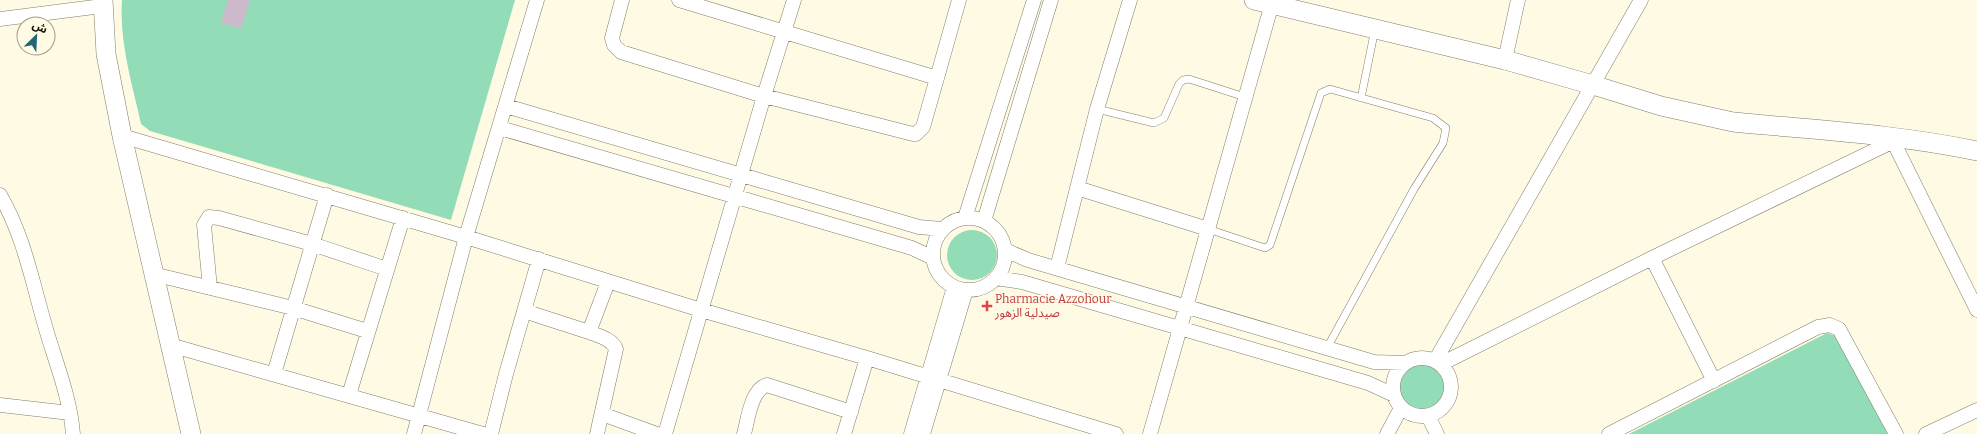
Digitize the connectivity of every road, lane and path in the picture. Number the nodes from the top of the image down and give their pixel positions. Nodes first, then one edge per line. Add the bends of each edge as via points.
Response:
1 (537, 0) edge
2 (622, 0) edge
3 (679, 0) edge
4 (794, 0) edge
5 (959, 0) edge
6 (1034, 0) edge
7 (1051, 0) edge
8 (1130, 0) edge
9 (1518, 0) edge
10 (1641, 0) edge
11 (1267, 1) edge
12 (102, 3) edge
13 (0, 19) edge
14 (1375, 28) junction
15 (785, 33) junction
16 (1505, 60) junction
17 (937, 78) junction
18 (1594, 85) junction
19 (764, 96) junction
20 (1245, 97) junction
21 (1361, 98) junction
22 (506, 106) junction
23 (1097, 109) junction
24 (500, 128) junction
25 (122, 136) junction
26 (1895, 140) junction
27 (1977, 151) edge
28 (741, 175) junction
29 (1077, 188) junction
30 (0, 195) edge
31 (327, 195) junction
32 (734, 197) junction
33 (403, 218) junction
34 (966, 218) junction
35 (984, 221) junction
36 (942, 229) junction
37 (1208, 229) junction
38 (466, 237) junction
39 (312, 244) junction
40 (1005, 250) junction
41 (933, 258) junction
42 (1652, 258) junction
43 (539, 259) junction
44 (387, 268) junction
45 (1057, 268) junction
46 (153, 274) junction
47 (996, 278) junction
48 (608, 282) junction
49 (210, 288) junction
50 (960, 289) junction
51 (1185, 306) junction
52 (293, 308) junction
53 (701, 310) junction
54 (1977, 310) edge
55 (524, 311) junction
56 (1180, 327) junction
57 (367, 331) junction
58 (589, 332) junction
59 (170, 345) junction
60 (1327, 348) junction
61 (866, 358) junction
62 (1438, 362) junction
63 (1405, 363) junction
64 (274, 374) junction
65 (934, 379) junction
66 (1714, 381) junction
67 (349, 394) junction
68 (1394, 395) junction
69 (0, 406) edge
70 (1401, 408) junction
71 (1977, 410) edge
72 (851, 412) junction
73 (70, 413) junction
74 (602, 414) junction
75 (418, 415) junction
76 (1428, 416) junction
77 (1083, 429) edge
78 (73, 434) edge
79 (190, 434) edge
80 (414, 434) edge
81 (482, 434) edge
82 (491, 434) edge
83 (597, 434) edge
84 (657, 434) edge
85 (665, 434) edge
86 (744, 434) edge
87 (844, 434) edge
88 (911, 434) edge
89 (923, 434) edge
90 (1116, 434) edge
91 (1150, 434) edge
92 (1387, 434) edge
93 (1437, 434) edge
94 (1609, 434) edge
95 (1896, 434) edge
96 (1926, 434) edge

1 - 22 street
2 - 19 street via 612,38 614,45 621,52
3 - 15 street
4 - 15 street
5 - 17 street
6 - 34 street
7 - 35 street
8 - 23 street
9 - 16 street
10 - 18 street
11 - 14 main road
11 - 20 street
12 - 13 street
12 - 25 main road via 106,54
14 - 16 main road
14 - 21 lane
15 - 17 street
15 - 19 street
16 - 18 main road
17 - 19 street via 923,127 916,134
18 - 26 main road via 1661,106 1715,119
18 - 62 street
19 - 28 street
20 - 23 lane via 1189,79 1179,84 1160,122 1154,123
20 - 37 street
21 - 37 lane via 1330,88 1321,93 1270,245 1265,248
21 - 60 lane via 1433,118 1446,128 1443,143 1414,189
22 - 24 street
22 - 28 street
23 - 29 street
24 - 32 street
24 - 38 street
25 - 31 street
25 - 46 main road
26 - 27 main road via 1948,145
26 - 42 street
26 - 54 street
28 - 32 street
28 - 36 street via 919,227
29 - 37 street
29 - 45 street
30 - 73 street via 16,228
31 - 33 street
31 - 39 street
32 - 41 street via 912,248
32 - 53 street
33 - 38 street
33 - 44 street
34 - 35 street
34 - 36 street
35 - 40 street via 995,228 1002,238
36 - 41 street via 936,238
37 - 51 street
38 - 43 street
38 - 75 street
39 - 44 street
39 - 49 street via 209,217 204,225
39 - 52 street
40 - 45 street
40 - 47 street via 1002,270
41 - 50 street via 936,270 944,280
42 - 62 street
42 - 66 street
43 - 48 street
43 - 55 street
44 - 57 street
45 - 51 street
46 - 49 street
46 - 59 main road
47 - 50 street via 988,286 977,290
47 - 56 street via 1022,282
48 - 53 street
48 - 58 street
49 - 52 street
50 - 65 street
51 - 56 street
51 - 60 street
52 - 57 street
52 - 64 street
53 - 61 street
53 - 85 street
55 - 58 street
55 - 82 street
56 - 68 street via 1368,384
56 - 91 street
57 - 67 street
58 - 74 street via 609,340 616,349
59 - 64 street
59 - 79 main road
60 - 63 street via 1374,362
61 - 65 street
61 - 72 street
62 - 63 street via 1425,358
62 - 76 street via 1448,372 1452,390 1445,407
63 - 68 street via 1395,377
64 - 67 street
65 - 77 street
65 - 88 street
65 - 89 street
66 - 94 street
66 - 95 street via 1818,326 1830,325 1839,329
67 - 75 street
68 - 70 street
69 - 73 street
70 - 76 street via 1419,417
70 - 92 street
71 - 96 street
72 - 86 street via 767,385 761,387 756,394
72 - 87 street
73 - 78 street
74 - 83 street
74 - 84 street
75 - 80 street
75 - 81 street
76 - 93 street
77 - 90 street

